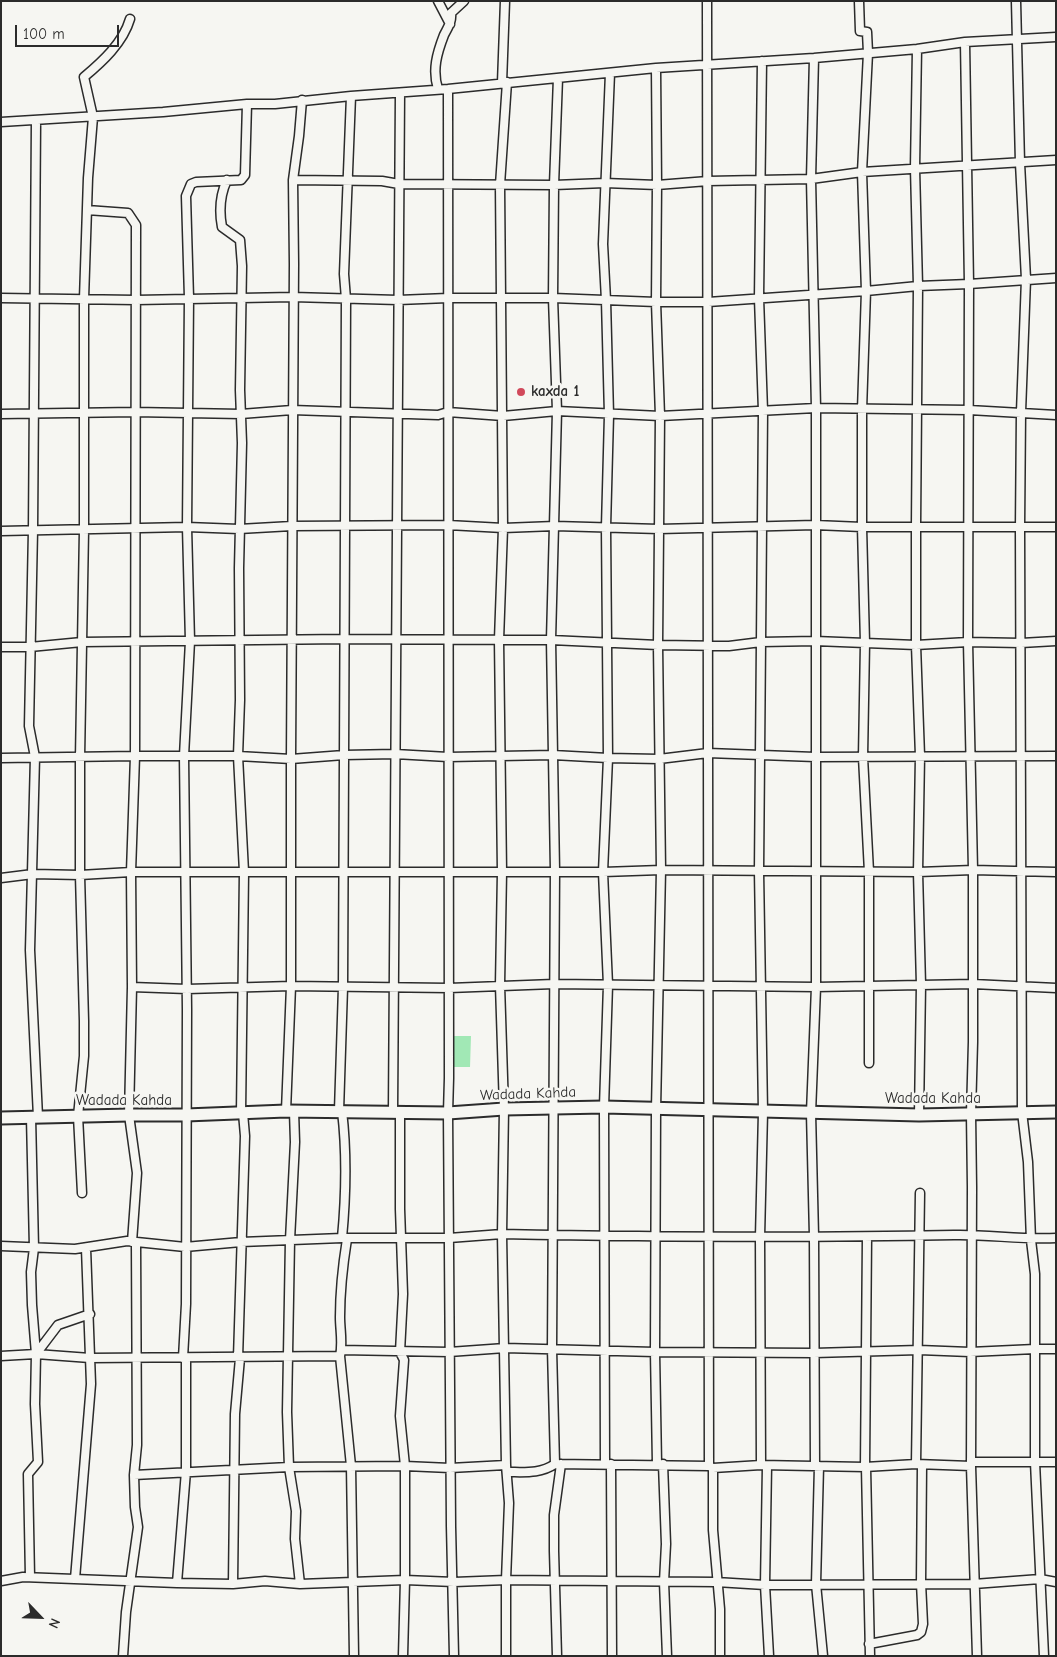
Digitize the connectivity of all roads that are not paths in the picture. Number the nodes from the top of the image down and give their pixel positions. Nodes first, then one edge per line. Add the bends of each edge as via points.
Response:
1 (438, 1) edge
2 (451, 1) edge
3 (464, 1) edge
4 (505, 1) edge
5 (707, 1) edge
6 (859, 1) edge
7 (1016, 1) edge
8 (451, 13) junction
9 (130, 20) dead end
10 (450, 24) junction
11 (1056, 37) edge
12 (1016, 40) junction
13 (965, 42) junction
14 (917, 49) junction
15 (868, 53) junction
16 (814, 58) junction
17 (762, 61) junction
18 (708, 64) junction
19 (656, 68) junction
20 (610, 73) junction
21 (558, 78) junction
22 (504, 83) junction
23 (438, 89) junction
24 (448, 89) junction
25 (400, 93) junction
26 (351, 96) junction
27 (302, 100) junction
28 (247, 104) junction
29 (93, 117) junction
30 (36, 121) junction
31 (1, 122) edge
32 (1056, 160) edge
33 (1020, 163) junction
34 (967, 166) junction
35 (914, 168) junction
36 (862, 172) junction
37 (811, 179) junction
38 (227, 180) junction
39 (293, 180) junction
40 (708, 181) junction
41 (760, 181) junction
42 (347, 182) junction
43 (605, 183) junction
44 (399, 184) junction
45 (448, 184) junction
46 (500, 185) junction
47 (554, 185) junction
48 (658, 185) junction
49 (87, 210) junction
50 (1056, 278) edge
51 (1026, 279) junction
52 (969, 284) junction
53 (918, 286) junction
54 (866, 291) junction
55 (814, 293) junction
56 (241, 297) junction
57 (294, 297) junction
58 (1, 298) edge
59 (34, 298) junction
60 (189, 298) junction
61 (448, 298) junction
62 (500, 298) junction
63 (553, 298) junction
64 (759, 298) junction
65 (84, 299) junction
66 (346, 299) junction
67 (136, 300) junction
68 (398, 300) junction
69 (606, 300) junction
70 (656, 302) junction
71 (708, 302) junction
72 (816, 408) junction
73 (292, 410) junction
74 (862, 410) junction
75 (918, 410) junction
76 (969, 410) junction
77 (346, 411) junction
78 (556, 411) junction
79 (135, 412) junction
80 (448, 412) junction
81 (763, 412) junction
82 (1021, 412) junction
83 (34, 413) junction
84 (85, 413) junction
85 (397, 413) junction
86 (1, 414) edge
87 (188, 414) junction
88 (241, 414) junction
89 (608, 415) junction
90 (708, 415) junction
91 (1056, 415) edge
92 (503, 416) junction
93 (660, 416) junction
94 (448, 525) junction
95 (815, 525) junction
96 (292, 526) junction
97 (345, 526) junction
98 (397, 526) junction
99 (555, 526) junction
100 (762, 526) junction
101 (916, 526) junction
102 (967, 526) junction
103 (1056, 526) edge
104 (187, 527) junction
105 (606, 527) junction
106 (862, 527) junction
107 (503, 528) junction
108 (708, 528) junction
109 (1020, 528) junction
110 (135, 529) junction
111 (239, 529) junction
112 (659, 529) junction
113 (33, 530) junction
114 (84, 530) junction
115 (1, 531) edge
116 (396, 638) junction
117 (448, 638) junction
118 (344, 639) junction
119 (293, 640) junction
120 (499, 640) junction
121 (551, 640) junction
122 (190, 641) junction
123 (240, 641) junction
124 (815, 641) junction
125 (1056, 641) edge
126 (82, 642) junction
127 (135, 642) junction
128 (761, 642) junction
129 (968, 642) junction
130 (606, 643) junction
131 (865, 643) junction
132 (1021, 643) junction
133 (658, 645) junction
134 (708, 645) junction
135 (916, 645) junction
136 (1, 647) edge
137 (30, 647) junction
138 (708, 753) junction
139 (395, 754) junction
140 (344, 755) junction
141 (500, 755) junction
142 (553, 755) junction
143 (761, 755) junction
144 (135, 756) junction
145 (184, 756) junction
146 (238, 756) junction
147 (920, 756) junction
148 (1056, 756) edge
149 (35, 757) junction
150 (448, 757) junction
151 (815, 757) junction
152 (863, 757) junction
153 (970, 757) junction
154 (1021, 757) junction
155 (1, 758) edge
156 (80, 758) junction
157 (608, 758) junction
158 (291, 759) junction
159 (659, 759) junction
160 (661, 870) junction
161 (973, 870) junction
162 (555, 871) junction
163 (708, 871) junction
164 (759, 871) junction
165 (1022, 871) junction
166 (131, 872) junction
167 (185, 872) junction
168 (244, 872) junction
169 (291, 872) junction
170 (343, 872) junction
171 (394, 872) junction
172 (449, 872) junction
173 (502, 872) junction
174 (603, 872) junction
175 (816, 872) junction
176 (869, 872) junction
177 (918, 872) junction
178 (1056, 872) edge
179 (33, 874) junction
180 (80, 875) junction
181 (1, 878) edge
182 (554, 984) junction
183 (973, 984) junction
184 (608, 985) junction
185 (659, 985) junction
186 (921, 985) junction
187 (291, 986) junction
188 (500, 986) junction
189 (708, 986) junction
190 (761, 986) junction
191 (868, 986) junction
192 (1022, 986) junction
193 (132, 987) junction
194 (244, 987) junction
195 (343, 987) junction
196 (816, 987) junction
197 (393, 988) junction
198 (449, 988) junction
199 (1056, 988) edge
200 (187, 989) junction
201 (869, 1063) dead end
202 (604, 1107) junction
203 (504, 1109) junction
204 (553, 1109) junction
205 (656, 1109) junction
206 (290, 1111) junction
207 (341, 1111) junction
208 (396, 1111) junction
209 (708, 1111) junction
210 (763, 1112) junction
211 (1022, 1112) junction
212 (1056, 1112) edge
213 (242, 1113) junction
214 (448, 1113) junction
215 (811, 1113) junction
216 (971, 1114) junction
217 (129, 1115) junction
218 (186, 1115) junction
219 (919, 1115) junction
220 (78, 1116) junction
221 (35, 1117) junction
222 (1, 1118) edge
223 (82, 1193) dead end
224 (920, 1193) dead end
225 (502, 1234) junction
226 (552, 1235) junction
227 (604, 1235) junction
228 (972, 1235) junction
229 (656, 1236) junction
230 (814, 1236) junction
231 (918, 1236) junction
232 (401, 1237) junction
233 (708, 1237) junction
234 (760, 1237) junction
235 (867, 1237) junction
236 (344, 1238) junction
237 (448, 1238) junction
238 (1056, 1238) edge
239 (290, 1240) junction
240 (1031, 1240) junction
241 (134, 1242) junction
242 (241, 1242) junction
243 (1, 1246) edge
244 (185, 1247) junction
245 (34, 1248) junction
246 (86, 1248) junction
247 (90, 1314) junction
248 (506, 1348) junction
249 (552, 1349) junction
250 (1035, 1349) junction
251 (919, 1350) junction
252 (1056, 1350) edge
253 (604, 1351) junction
254 (708, 1351) junction
255 (400, 1352) junction
256 (449, 1352) junction
257 (655, 1352) junction
258 (760, 1352) junction
259 (814, 1352) junction
260 (866, 1352) junction
261 (970, 1352) junction
262 (341, 1353) junction
263 (36, 1354) junction
264 (1, 1356) edge
265 (136, 1356) junction
266 (184, 1357) junction
267 (287, 1357) junction
268 (90, 1358) junction
269 (239, 1358) junction
270 (1035, 1462) junction
271 (1056, 1462) edge
272 (558, 1464) junction
273 (608, 1464) junction
274 (660, 1464) junction
275 (971, 1464) junction
276 (764, 1465) junction
277 (919, 1465) junction
278 (351, 1466) junction
279 (405, 1466) junction
280 (817, 1466) junction
281 (289, 1467) junction
282 (711, 1467) junction
283 (866, 1467) junction
284 (235, 1468) junction
285 (450, 1468) junction
286 (507, 1468) junction
287 (186, 1471) junction
288 (134, 1475) junction
289 (30, 1577) junction
290 (75, 1579) junction
291 (1040, 1579) junction
292 (1, 1580) edge
293 (405, 1580) junction
294 (506, 1580) junction
295 (556, 1580) junction
296 (130, 1581) junction
297 (353, 1581) junction
298 (612, 1581) junction
299 (454, 1582) junction
300 (664, 1582) junction
301 (716, 1582) junction
302 (1056, 1582) edge
303 (921, 1583) junction
304 (177, 1584) junction
305 (233, 1584) junction
306 (300, 1584) junction
307 (816, 1584) junction
308 (869, 1584) junction
309 (974, 1584) junction
310 (765, 1585) junction
311 (869, 1644) junction
312 (123, 1656) edge
313 (354, 1656) edge
314 (404, 1656) edge
315 (454, 1656) edge
316 (506, 1656) edge
317 (558, 1656) edge
318 (612, 1656) edge
319 (668, 1656) edge
320 (720, 1656) edge
321 (769, 1656) edge
322 (822, 1656) edge
323 (870, 1656) edge
324 (977, 1656) edge
325 (1044, 1656) edge

1 - 10 street
2 - 8 street
3 - 8 street
4 - 22 street
5 - 18 street
6 - 15 street via 860,31 867,32
7 - 12 street
8 - 10 street
9 - 29 street via 101,62 84,77
10 - 23 street via 436,58
11 - 12 street
12 - 13 street
12 - 33 street
13 - 14 street
13 - 34 street
14 - 15 street
14 - 35 street
15 - 16 street
15 - 36 street
16 - 17 street
16 - 37 street
17 - 18 street
17 - 41 street
18 - 19 street
18 - 40 street
19 - 20 street
19 - 48 street
20 - 21 street
20 - 43 street
21 - 22 street
21 - 47 street
22 - 24 street
22 - 46 street
23 - 24 street
23 - 25 street
24 - 45 street
25 - 26 street
25 - 44 street
26 - 27 street
26 - 42 street
27 - 28 street
27 - 39 street
28 - 29 street
28 - 38 street via 246,174 241,180
29 - 30 street
29 - 49 street
30 - 31 street
30 - 59 street
32 - 33 street
33 - 34 street
33 - 51 street
34 - 35 street
34 - 52 street
35 - 36 street
35 - 53 street
36 - 37 street
36 - 54 street
37 - 41 street
37 - 55 street
38 - 56 street via 220,214 222,227 240,240
38 - 60 street via 196,182 191,184 186,196
39 - 42 street
39 - 57 street
40 - 41 street
40 - 48 street
40 - 71 street
41 - 64 street
42 - 44 street
42 - 66 street
43 - 47 street
43 - 48 street
43 - 69 street via 603,244
44 - 45 street
44 - 68 street
45 - 46 street
45 - 61 street
46 - 47 street
46 - 62 street
47 - 63 street
48 - 70 street
49 - 65 street
49 - 67 street via 128,213 136,225
50 - 51 street
51 - 52 street
51 - 82 street
52 - 53 street
52 - 76 street
53 - 54 street
53 - 75 street
54 - 55 street
54 - 74 street
55 - 64 street
55 - 72 street
56 - 57 street
56 - 60 street
56 - 88 street
57 - 66 street
57 - 73 street
58 - 59 street
59 - 65 street
59 - 83 street
60 - 67 street
60 - 87 street
61 - 62 street
61 - 68 street
61 - 80 street
62 - 63 street
62 - 92 street
63 - 69 street
63 - 78 street
64 - 71 street
64 - 81 street
65 - 67 street
65 - 84 street
66 - 68 street
66 - 77 street
67 - 79 street
68 - 85 street
69 - 70 street
69 - 89 street
70 - 71 street
70 - 93 street
71 - 90 street
72 - 74 street
72 - 81 street
72 - 95 street
73 - 77 street
73 - 88 street
73 - 96 street
74 - 75 street
74 - 106 street
75 - 76 street
75 - 101 street
76 - 82 street
76 - 102 street
77 - 85 street
77 - 97 street
78 - 89 street
78 - 92 street
78 - 99 street
79 - 84 street
79 - 87 street
79 - 110 street
80 - 85 street via 438,415
80 - 92 street
80 - 94 street
81 - 90 street
81 - 100 street
82 - 91 street
82 - 109 street
83 - 84 street
83 - 86 street
83 - 113 street
84 - 114 street
85 - 98 street
87 - 88 street
87 - 104 street
88 - 111 street
89 - 93 street
89 - 105 street
90 - 93 street
90 - 108 street
92 - 107 street
93 - 112 street
94 - 98 street
94 - 107 street
94 - 117 street
95 - 100 street
95 - 106 street
95 - 124 street
96 - 97 street
96 - 111 street
96 - 119 street
97 - 98 street
97 - 118 street
98 - 116 street
99 - 105 street
99 - 107 street
99 - 121 street
100 - 108 street
100 - 128 street
101 - 102 street
101 - 106 street
101 - 135 street
102 - 109 street
102 - 129 street
103 - 109 street
104 - 110 street
104 - 111 street
104 - 122 street
105 - 112 street
105 - 130 street
106 - 131 street
107 - 120 street
108 - 112 street
108 - 134 street
109 - 132 street
110 - 114 street
110 - 127 street
111 - 123 street
112 - 133 street
113 - 114 street
113 - 115 street
113 - 137 street
114 - 126 street
116 - 117 street
116 - 118 street
116 - 139 street
117 - 120 street
117 - 150 street
118 - 119 street
118 - 140 street
119 - 123 street
119 - 158 street
120 - 121 street
120 - 141 street
121 - 130 street
121 - 142 street
122 - 123 street
122 - 127 street
122 - 145 street
123 - 146 street
124 - 128 street
124 - 131 street
124 - 151 street
125 - 132 street
126 - 127 street
126 - 137 street
126 - 156 street
127 - 144 street
128 - 134 street
128 - 143 street
129 - 132 street
129 - 135 street
129 - 153 street
130 - 133 street
130 - 157 street
131 - 135 street
131 - 152 street
132 - 154 street
133 - 134 street
133 - 159 street
134 - 138 street
135 - 147 street
136 - 137 street
137 - 149 street via 29,726
138 - 143 street
138 - 159 street
138 - 163 street
139 - 140 street
139 - 150 street
139 - 171 street
140 - 158 street
140 - 170 street
141 - 142 street
141 - 150 street
141 - 173 street
142 - 157 street
142 - 162 street
143 - 151 street
143 - 164 street
144 - 145 street
144 - 156 street
144 - 166 street
145 - 146 street
145 - 167 street
146 - 158 street
146 - 168 street
147 - 152 street
147 - 153 street
147 - 177 street
148 - 154 street
149 - 155 street
149 - 156 street
149 - 179 street
150 - 172 street
151 - 152 street
151 - 175 street
152 - 176 street
153 - 154 street
153 - 161 street
154 - 165 street
156 - 180 street
157 - 159 street
157 - 174 street
158 - 169 street
159 - 160 street
160 - 163 street
160 - 174 street
160 - 185 street
161 - 165 street
161 - 177 street
161 - 183 street
162 - 173 street
162 - 174 street
162 - 182 street
163 - 164 street
163 - 189 street
164 - 175 street
164 - 190 street
165 - 178 street
165 - 192 street
166 - 167 street
166 - 180 street
166 - 193 street
167 - 168 street
167 - 200 street
168 - 169 street
168 - 194 street
169 - 170 street
169 - 187 street
170 - 171 street
170 - 195 street
171 - 172 street
171 - 197 street
172 - 173 street
172 - 198 street
173 - 188 street
174 - 184 street
175 - 176 street
175 - 196 street
176 - 177 street
176 - 191 street
177 - 186 street
179 - 180 street
179 - 181 street
179 - 221 street via 30,950
180 - 220 street via 84,1056
182 - 184 street
182 - 188 street
182 - 204 street
183 - 186 street
183 - 192 street
183 - 216 street
184 - 185 street
184 - 202 street
185 - 189 street
185 - 205 street
186 - 191 street
186 - 219 street
187 - 194 street
187 - 195 street
187 - 206 street
188 - 198 street
188 - 203 street
189 - 190 street
189 - 209 street
190 - 196 street
190 - 210 street
191 - 196 street
191 - 201 street
192 - 199 street
192 - 211 street
193 - 200 street
193 - 217 street
194 - 200 street
194 - 213 street
195 - 197 street
195 - 207 street
196 - 215 street
197 - 198 street
197 - 208 street
198 - 214 street
200 - 218 street
202 - 204 main road, Wadada Kahda
202 - 205 main road, Wadada Kahda
202 - 227 street
203 - 204 main road, Wadada Kahda
203 - 214 main road, Wadada Kahda
203 - 225 street
204 - 226 street
205 - 209 main road, Wadada Kahda
205 - 229 street
206 - 207 main road, Wadada Kahda
206 - 213 main road, Wadada Kahda
206 - 239 street via 295,1142
207 - 208 main road, Wadada Kahda
207 - 236 street via 345,1137
208 - 214 main road, Wadada Kahda
208 - 232 street
209 - 210 main road, Wadada Kahda
209 - 233 street
210 - 215 main road, Wadada Kahda
210 - 234 street
211 - 212 main road, Wadada Kahda
211 - 216 main road, Wadada Kahda
211 - 240 street
213 - 218 main road, Wadada Kahda
213 - 242 street via 245,1136
214 - 237 street
215 - 219 main road, Wadada Kahda
215 - 230 street
216 - 219 main road, Wadada Kahda
216 - 228 street
217 - 218 main road, Wadada Kahda
217 - 220 main road, Wadada Kahda
217 - 241 street via 137,1174
218 - 244 street
220 - 221 main road, Wadada Kahda
220 - 223 street
221 - 222 main road, Wadada Kahda
221 - 245 street
224 - 231 street
225 - 226 street
225 - 237 street
225 - 248 street
226 - 227 street
226 - 249 street
227 - 229 street
227 - 253 street
228 - 231 street
228 - 240 street
228 - 261 street
229 - 233 street
229 - 257 street
230 - 234 street
230 - 235 street
230 - 259 street
231 - 235 street
231 - 251 street
232 - 236 street
232 - 237 street
232 - 255 street
233 - 234 street
233 - 254 street
234 - 258 street
235 - 260 street
236 - 239 street
236 - 262 street
237 - 256 street
238 - 240 street
239 - 242 street
239 - 267 street
240 - 250 street via 1035,1274
241 - 244 street
241 - 246 street
241 - 265 street
242 - 244 street
242 - 269 street
243 - 245 street
244 - 266 street
245 - 246 street
245 - 263 street via 31,1272
246 - 247 street
247 - 263 street via 58,1325
247 - 268 street
248 - 249 street
248 - 256 street
248 - 286 street
249 - 253 street
249 - 272 street
250 - 252 street
250 - 261 street
250 - 270 street
251 - 260 street
251 - 261 street
251 - 277 street
253 - 257 street
253 - 273 street
254 - 257 street
254 - 258 street
254 - 282 street
255 - 256 street
255 - 262 street
255 - 279 street via 404,1360 400,1416
256 - 285 street
257 - 274 street
258 - 259 street
258 - 276 street
259 - 260 street
259 - 280 street
260 - 283 street
261 - 275 street
262 - 267 street
262 - 278 street
263 - 264 street
263 - 268 street
263 - 289 street via 38,1462 28,1474
265 - 266 street
265 - 268 street
265 - 288 street
266 - 269 street
266 - 287 street
267 - 269 street
267 - 281 street
268 - 290 street via 91,1384
269 - 284 street
270 - 271 street
270 - 275 street
270 - 291 street
272 - 273 street
272 - 286 street via 538,1472
272 - 295 street via 554,1515
273 - 274 street
273 - 298 street
274 - 282 street
274 - 300 street via 666,1544
275 - 277 street
275 - 309 street
276 - 280 street
276 - 282 street
276 - 310 street
277 - 283 street
277 - 303 street
278 - 279 street
278 - 281 street
278 - 297 street
279 - 285 street
279 - 293 street
280 - 283 street
280 - 307 street
281 - 284 street
281 - 306 street via 296,1511 295,1539
282 - 301 street
283 - 308 street
284 - 287 street
284 - 305 street
285 - 286 street
285 - 299 street
286 - 294 street
287 - 288 street
287 - 304 street
288 - 296 street via 138,1527
289 - 290 street
289 - 292 street
290 - 296 street
291 - 302 street
291 - 309 street
291 - 325 street
293 - 297 street
293 - 299 street
293 - 314 street
294 - 295 street
294 - 299 street
294 - 316 street
295 - 298 street
295 - 317 street
296 - 304 street
296 - 312 street
297 - 306 street
297 - 313 street
298 - 300 street
298 - 318 street
299 - 315 street
300 - 301 street
300 - 319 street
301 - 310 street
301 - 320 street via 720,1609
303 - 308 street
303 - 309 street
303 - 311 street via 923,1624 920,1632
304 - 305 street
305 - 306 street via 266,1581
307 - 308 street
307 - 310 street
307 - 322 street
308 - 311 street
309 - 324 street
310 - 321 street
311 - 323 street

